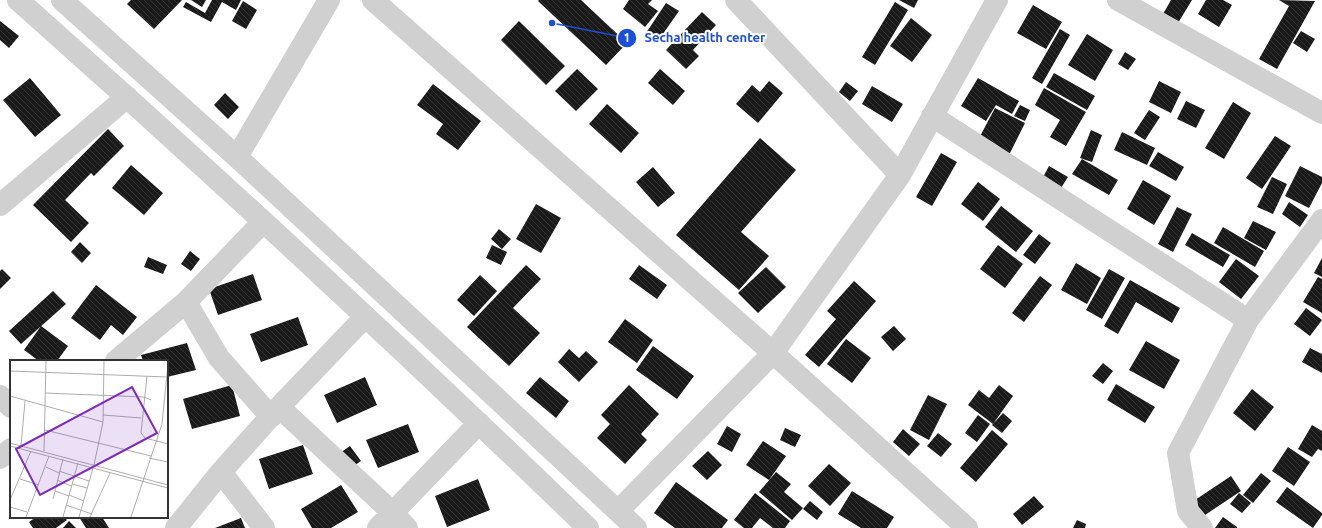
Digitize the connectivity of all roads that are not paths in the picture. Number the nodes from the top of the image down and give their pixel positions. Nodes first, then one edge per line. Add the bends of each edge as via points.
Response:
1 (18, 0) edge
2 (62, 0) edge
3 (329, 0) edge
4 (374, 0) edge
5 (736, 0) edge
6 (997, 0) edge
7 (1118, 0) edge
8 (127, 97) junction
9 (1322, 113) edge
10 (932, 116) junction
11 (237, 157) junction
12 (900, 175) junction
13 (0, 205) edge
14 (1322, 220) edge
15 (263, 222) junction
16 (186, 302) junction
17 (365, 317) junction
18 (1248, 320) junction
19 (773, 353) junction
20 (117, 360) edge
21 (0, 396) edge
22 (10, 406) edge
23 (275, 412) junction
24 (479, 423) junction
25 (10, 451) edge
26 (0, 458) edge
27 (221, 472) junction
28 (618, 510) junction
29 (400, 520) edge
30 (176, 528) edge
31 (264, 528) edge
32 (378, 528) edge
33 (588, 528) edge
34 (636, 528) edge
35 (967, 528) edge
36 (1202, 528) edge

1 - 8 street
2 - 11 street
3 - 11 street
4 - 19 street
5 - 12 street
6 - 10 street
7 - 9 street
8 - 13 street
8 - 15 street
10 - 12 street
10 - 18 street
11 - 28 street
12 - 19 street
14 - 18 street
15 - 16 street
15 - 17 street
16 - 20 street
16 - 23 street via 219,358
17 - 23 street
17 - 24 street
18 - 36 street via 1178,453 1188,511
19 - 28 street
19 - 35 street
21 - 22 street
23 - 27 street
23 - 29 street
24 - 29 street
24 - 33 street
25 - 26 street
27 - 30 street
27 - 31 street
28 - 34 street
29 - 32 street

